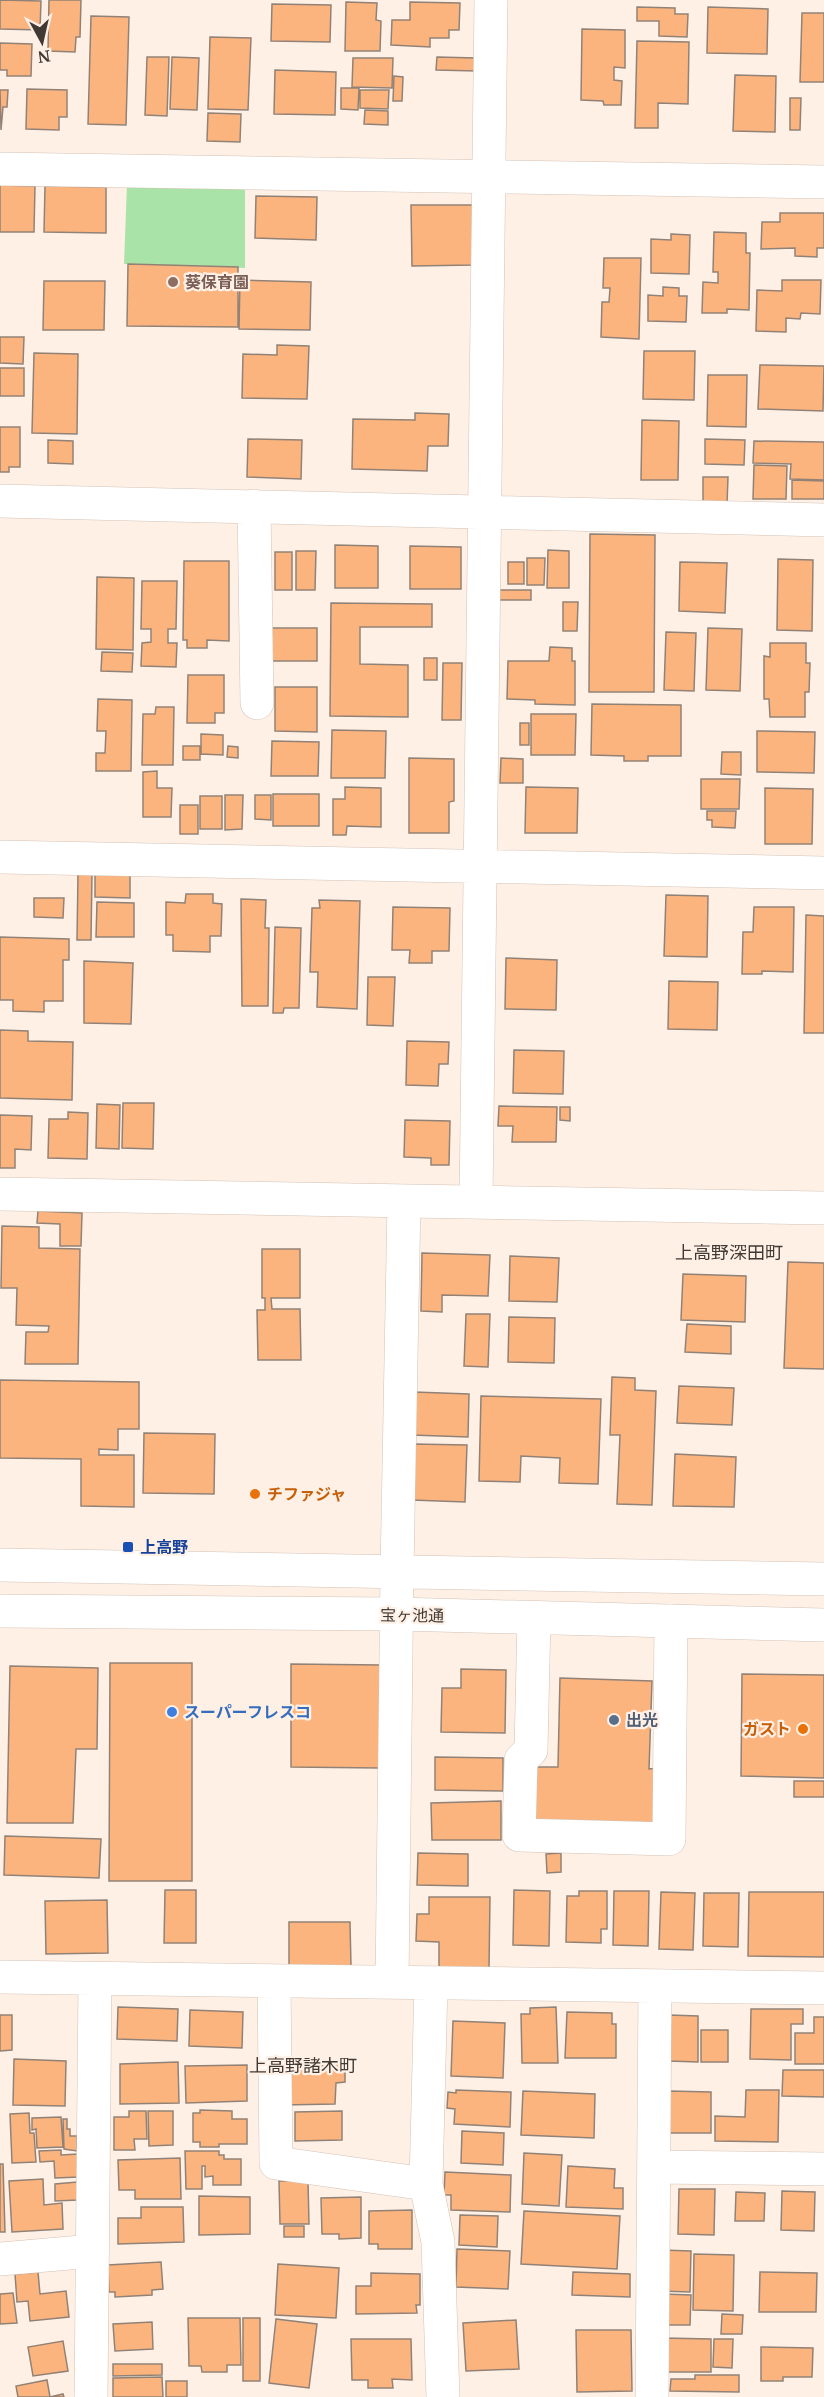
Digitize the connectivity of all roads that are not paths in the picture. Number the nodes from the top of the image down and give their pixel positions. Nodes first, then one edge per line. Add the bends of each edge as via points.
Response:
1 (491, 0) edge
2 (0, 169) edge
3 (489, 176) junction
4 (824, 182) edge
5 (0, 501) edge
6 (254, 506) junction
7 (485, 512) junction
8 (824, 520) edge
9 (257, 703) dead end
10 (0, 857) edge
11 (480, 866) junction
12 (824, 873) edge
13 (0, 1194) edge
14 (404, 1201) junction
15 (476, 1202) junction
16 (824, 1208) edge
17 (0, 1565) edge
18 (397, 1571) junction
19 (824, 1579) edge
20 (0, 1611) edge
21 (397, 1614) junction
22 (534, 1618) junction
23 (671, 1621) junction
24 (824, 1625) edge
25 (0, 1977) edge
26 (94, 1978) junction
27 (274, 1980) junction
28 (392, 1982) junction
29 (431, 1983) junction
30 (655, 1986) junction
31 (824, 1988) edge
32 (654, 2167) junction
33 (824, 2169) edge
34 (426, 2184) junction
35 (93, 2251) junction
36 (0, 2259) edge
37 (92, 2397) edge
38 (443, 2397) edge
39 (652, 2397) edge

1 - 3 street
2 - 3 street
3 - 4 street
3 - 7 street
5 - 6 street
6 - 7 street
6 - 9 street
7 - 8 street
7 - 11 street
10 - 11 street
11 - 12 street
11 - 15 street
13 - 14 street
14 - 15 street
14 - 18 street
15 - 16 street
17 - 18 street
18 - 19 street
18 - 21 street
20 - 21 street, 宝ヶ池通
21 - 22 street, 宝ヶ池通
21 - 28 street
22 - 23 street, 宝ヶ池通
22 - 23 street via 531,1750 521,1760 519,1835 669,1839
23 - 24 street, 宝ヶ池通
25 - 26 street
26 - 27 street
26 - 35 street
27 - 28 street
27 - 34 street via 276,2163
28 - 29 street
29 - 30 street
29 - 34 street
30 - 31 street
30 - 32 street
32 - 33 street
32 - 39 street
34 - 38 street via 438,2242
35 - 36 street
35 - 37 street

